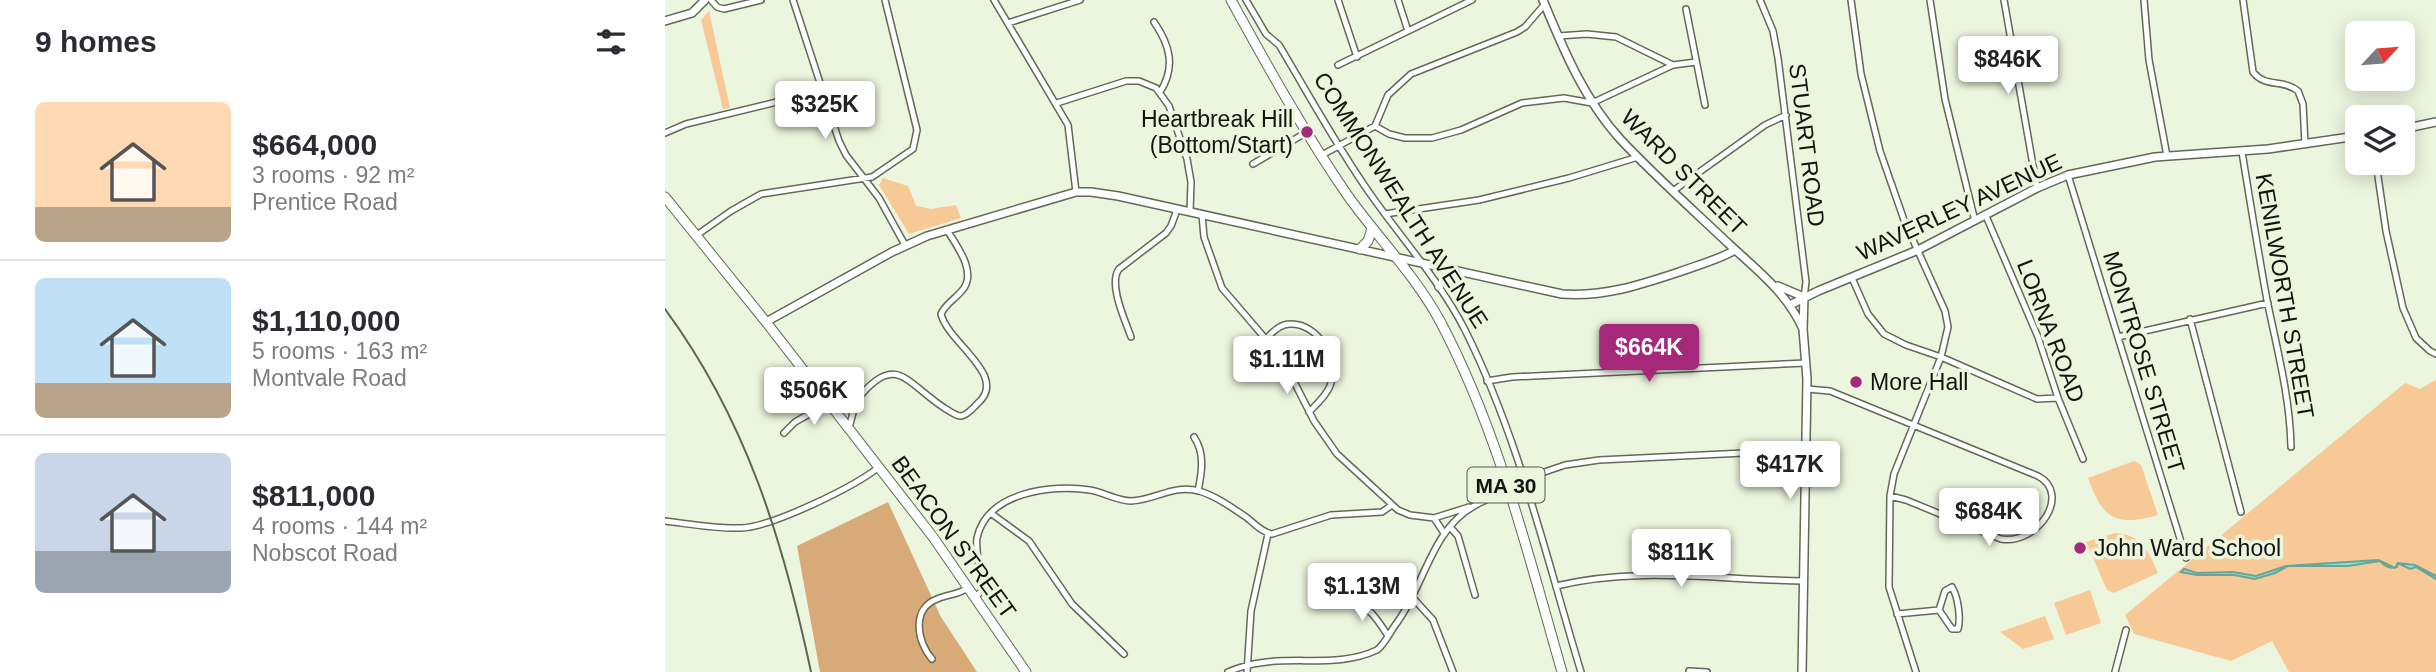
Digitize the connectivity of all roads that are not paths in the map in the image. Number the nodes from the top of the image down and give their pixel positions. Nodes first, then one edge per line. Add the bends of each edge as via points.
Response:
1 (705, 0) edge
2 (711, 0) edge
3 (761, 0) edge
4 (793, 0) edge
5 (885, 0) edge
6 (995, 0) edge
7 (1080, 0) edge
8 (1231, 0) edge
9 (1246, 0) edge
10 (1338, 0) edge
11 (1398, 0) edge
12 (1472, 0) edge
13 (1760, 0) edge
14 (1851, 0) edge
15 (1930, 0) edge
16 (2004, 0) edge
17 (2144, 0) edge
18 (2243, 0) edge
19 (1544, 2) edge
20 (697, 4) edge
21 (1686, 9) dead end
22 (665, 21) edge
23 (1154, 22) dead end
24 (1008, 23) junction
25 (1408, 31) junction
26 (1266, 34) junction
27 (1558, 36) junction
28 (1254, 41) junction
29 (1357, 57) junction
30 (1696, 62) junction
31 (1338, 65) dead end
32 (1673, 65) junction
33 (822, 91) junction
34 (1160, 92) junction
35 (1057, 103) junction
36 (1592, 103) junction
37 (1705, 105) dead end
38 (1786, 115) junction
39 (2436, 122) edge
40 (1375, 126) junction
41 (2415, 126) edge
42 (665, 132) edge
43 (1307, 132) junction
44 (2345, 138) edge
45 (2305, 144) junction
46 (1339, 145) junction
47 (2242, 152) junction
48 (1322, 155) junction
49 (2167, 156) junction
50 (1638, 157) junction
51 (1253, 164) dead end
52 (2068, 175) junction
53 (2378, 175) edge
54 (864, 177) junction
55 (2037, 188) junction
56 (1673, 191) junction
57 (1076, 192) junction
58 (665, 197) edge
59 (1177, 210) junction
60 (1190, 212) junction
61 (1385, 214) junction
62 (1202, 215) junction
63 (1986, 216) junction
64 (1975, 221) junction
65 (1372, 228) junction
66 (947, 230) junction
67 (697, 235) junction
68 (905, 245) junction
69 (1360, 249) junction
70 (1735, 250) junction
71 (1918, 250) junction
72 (1395, 258) junction
73 (1422, 264) junction
74 (1450, 270) junction
75 (1852, 278) junction
76 (1775, 285) junction
77 (1439, 287) junction
78 (1804, 297) junction
79 (2268, 303) junction
80 (1790, 305) junction
81 (2190, 320) junction
82 (767, 322) junction
83 (1803, 329) junction
84 (1131, 337) dead end
85 (2118, 337) junction
86 (1267, 338) junction
87 (2436, 354) edge
88 (1941, 357) junction
89 (1806, 363) junction
90 (1487, 381) junction
91 (1807, 389) junction
92 (2058, 398) junction
93 (856, 401) junction
94 (832, 406) junction
95 (1309, 412) junction
96 (1913, 425) junction
97 (849, 428) junction
98 (784, 433) dead end
99 (1194, 437) dead end
100 (2291, 447) dead end
101 (1805, 450) junction
102 (2083, 459) dead end
103 (879, 467) junction
104 (1524, 479) junction
105 (1198, 491) junction
106 (1508, 491) junction
107 (1890, 496) junction
108 (1392, 505) junction
109 (1472, 507) junction
110 (2241, 512) dead end
111 (992, 514) junction
112 (1434, 517) junction
113 (665, 522) edge
114 (1450, 527) junction
115 (1444, 533) junction
116 (1268, 534) junction
117 (2186, 558) dead end
118 (1803, 581) junction
119 (1556, 586) junction
120 (969, 588) junction
121 (1475, 595) dead end
122 (975, 597) junction
123 (1413, 598) junction
124 (1338, 602) dead end
125 (1939, 610) junction
126 (1897, 614) junction
127 (2126, 630) dead end
128 (1388, 636) junction
129 (1124, 654) dead end
130 (932, 659) dead end
131 (1346, 666) dead end
132 (1317, 668) dead end
133 (1247, 669) edge
134 (1689, 671) edge
135 (1025, 672) edge
136 (1228, 672) edge
137 (1453, 672) edge
138 (1562, 672) edge
139 (1581, 672) edge
140 (1707, 672) edge
141 (1802, 672) edge
142 (1916, 672) edge
143 (2115, 672) edge

1 - 20 street
2 - 3 street via 724,9
4 - 33 street
5 - 54 street via 917,130 913,149 873,177
6 - 24 street
7 - 24 street
8 - 28 main road, COMMONWEALTH AVENUE / MA 30
9 - 26 street, COMMONWEALTH AVENUE
10 - 29 street
11 - 25 street
12 - 25 street
13 - 38 street, STUART ROAD via 1773,32
14 - 71 street via 1875,131
15 - 64 street via 1949,121
16 - 55 street
17 - 49 street
18 - 45 street via 2253,72 2266,83 2285,84 2298,91
19 - 27 street, WARD STREET
19 - 40 street via 1517,32 1405,78 1384,101
20 - 22 street via 692,13
21 - 30 street
23 - 34 street via 1170,61
24 - 35 street
25 - 29 street
26 - 28 street
26 - 46 street, COMMONWEALTH AVENUE via 1279,45
27 - 32 street via 1616,37
27 - 36 street, WARD STREET
28 - 43 main road, COMMONWEALTH AVENUE / MA 30
29 - 31 street
30 - 32 street
30 - 37 street
32 - 36 street
33 - 42 street
33 - 54 street via 839,141
34 - 35 street via 1132,80
34 - 60 street via 1187,159
35 - 57 street via 1068,125
36 - 40 street via 1564,98 1523,103 1432,138 1405,138
36 - 50 street, WARD STREET
38 - 56 street
38 - 78 street, STUART ROAD
39 - 41 street
40 - 46 street
43 - 48 main road, COMMONWEALTH AVENUE / MA 30
43 - 51 street
44 - 45 street, WAVERLEY AVENUE
45 - 47 street, WAVERLEY AVENUE
46 - 48 street
46 - 61 street, COMMONWEALTH AVENUE
47 - 49 street, WAVERLEY AVENUE
47 - 79 street, KENILWORTH STREET
48 - 65 main road, COMMONWEALTH AVENUE / MA 30
49 - 52 street, WAVERLEY AVENUE
50 - 56 street, WARD STREET
50 - 61 street via 1479,200
52 - 55 street, WAVERLEY AVENUE
52 - 85 street, MONTROSE STREET
53 - 87 street via 2403,308 2416,338
54 - 67 street via 761,194
54 - 68 street
55 - 63 street, WAVERLEY AVENUE
56 - 70 street, WARD STREET
57 - 59 street
57 - 66 street
58 - 67 main road, BEACON STREET
59 - 60 street
59 - 84 street via 1169,230 1115,275
60 - 62 street
61 - 73 street, COMMONWEALTH AVENUE
62 - 69 street
62 - 86 street via 1220,283
63 - 64 street, WAVERLEY AVENUE
63 - 92 street, LORNA ROAD via 2038,337
64 - 71 street, WAVERLEY AVENUE
65 - 69 main road
65 - 72 main road, COMMONWEALTH AVENUE / MA 30
66 - 68 street
66 - 93 street via 963,258 967,278 964,289 945,306 942,320 983,371 988,386 985,397 966,414 956,415 909,378 892,374 872,383
67 - 82 main road, BEACON STREET
68 - 82 street
69 - 72 street
70 - 74 street via 1641,285 1599,295 1562,294
70 - 76 street, WARD STREET
71 - 75 street, WAVERLEY AVENUE
71 - 88 street via 1945,311 1948,327
72 - 73 street
72 - 106 main road, COMMONWEALTH AVENUE / MA 30 via 1445,332
73 - 74 street
73 - 77 street, COMMONWEALTH AVENUE
74 - 77 street
75 - 78 street, WAVERLEY AVENUE
75 - 88 street via 1879,330
76 - 78 street, WARD STREET
76 - 80 street, WARD STREET
77 - 90 street, COMMONWEALTH AVENUE
78 - 80 street, WAVERLEY AVENUE
78 - 83 street, WARD STREET
79 - 81 street
79 - 100 street, KENILWORTH STREET via 2291,423
80 - 83 street, WARD STREET
81 - 85 street
81 - 110 street
82 - 94 main road, BEACON STREET
83 - 89 street, WARD STREET
85 - 117 street, MONTROSE STREET
86 - 95 street
86 - 95 street via 1281,326 1297,325 1314,333 1329,352 1331,384
88 - 92 street via 2037,399
88 - 96 street
89 - 90 street
89 - 91 street, WARD STREET
90 - 104 street, COMMONWEALTH AVENUE
91 - 96 street via 1830,391
91 - 101 street, WARD STREET
92 - 102 street, LORNA ROAD
93 - 94 street
93 - 97 street
94 - 97 main road, BEACON STREET
94 - 98 street via 795,422
95 - 108 street via 1337,454
96 - 107 street
96 - 107 street via 2038,476 2050,484 2053,495 2038,528 2012,540
97 - 103 main road, BEACON STREET
99 - 105 street via 1202,451
101 - 104 street via 1599,460 1565,465
101 - 118 street, WARD STREET
103 - 113 street via 761,525 733,528
103 - 120 main road, BEACON STREET
104 - 119 street, COMMONWEALTH AVENUE
105 - 111 street via 1171,490 1131,501 1082,489 1038,491 1014,496
105 - 116 street via 1220,500
106 - 109 street
106 - 138 main road, COMMONWEALTH AVENUE / MA 30
107 - 126 street via 1889,584
108 - 112 street via 1407,514
108 - 116 street via 1381,512 1331,515
109 - 112 street
109 - 114 street
111 - 122 street via 977,539 982,591
111 - 129 street via 1029,541 1072,604
112 - 115 street
114 - 115 street
114 - 121 street via 1458,536
115 - 123 street
116 - 133 street via 1251,611
118 - 119 street via 1655,575
118 - 141 street, WARD STREET
119 - 139 street, COMMONWEALTH AVENUE
120 - 122 main road, BEACON STREET
120 - 130 street via 933,601 922,614 921,642
122 - 135 main road, BEACON STREET
123 - 128 street
123 - 137 street via 1433,620
124 - 128 street via 1362,605
125 - 125 street via 1952,629 1959,628 1953,588 1945,591
125 - 126 street
126 - 142 street
127 - 143 street
128 - 131 street via 1378,649
132 - 133 street via 1268,664
133 - 136 street
134 - 140 street

